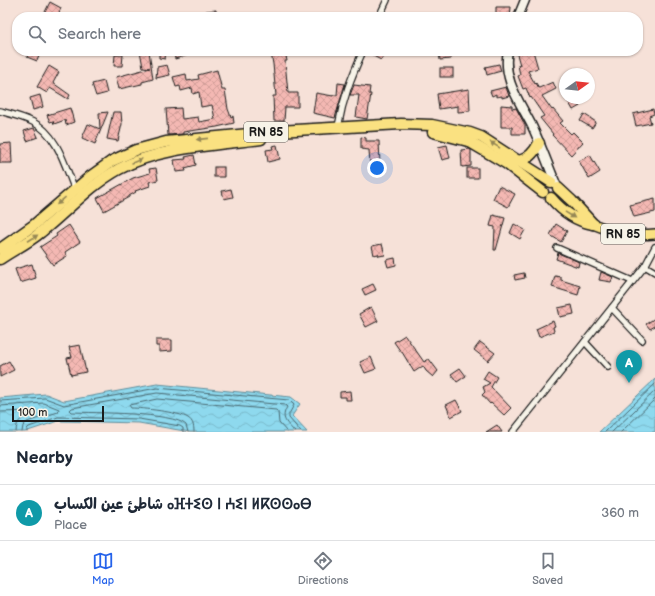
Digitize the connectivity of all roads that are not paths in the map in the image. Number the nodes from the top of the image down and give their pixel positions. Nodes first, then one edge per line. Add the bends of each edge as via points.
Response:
1 (387, 0) edge
2 (525, 0) edge
3 (381, 12) edge
4 (520, 12) edge
5 (361, 56) edge
6 (507, 56) edge
7 (0, 111) edge
8 (338, 127) junction
9 (539, 143) junction
10 (519, 161) junction
11 (555, 185) junction
12 (75, 190) junction
13 (547, 195) junction
14 (593, 224) junction
15 (655, 234) edge
16 (655, 247) edge
17 (557, 248) dead end
18 (0, 249) edge
19 (0, 259) edge
20 (645, 266) junction
21 (655, 272) edge
22 (632, 281) junction
23 (612, 308) junction
24 (642, 340) dead end
25 (585, 342) junction
26 (608, 367) dead end
27 (513, 432) edge

1 - 3 street
2 - 4 street
5 - 8 street via 347,86
6 - 9 street via 506,66 509,80
7 - 12 street via 32,121 46,131 59,150
10 -> 8 highway, RN 85 via 481,137 432,125
8 -> 12 highway, RN 85 via 166,142 112,160
9 - 10 highway via 531,154
9 - 11 street
10 - 11 highway, RN 85
11 - 13 highway via 556,196
11 - 13 highway via 544,185
11 - 14 highway, RN 85
12 -> 18 highway, RN 85 via 34,225
13 -> 14 highway, RN 85 via 565,212
19 -> 13 highway, RN 85 via 39,234 98,183 118,169 140,159 166,152 279,137 398,130 432,131 468,140 507,164
14 - 15 main road, RN 85 via 629,235
16 - 20 street
17 - 22 street
20 - 21 street
20 - 22 street
22 - 23 street
23 - 24 street
23 - 25 street
25 - 26 street
25 - 27 street

